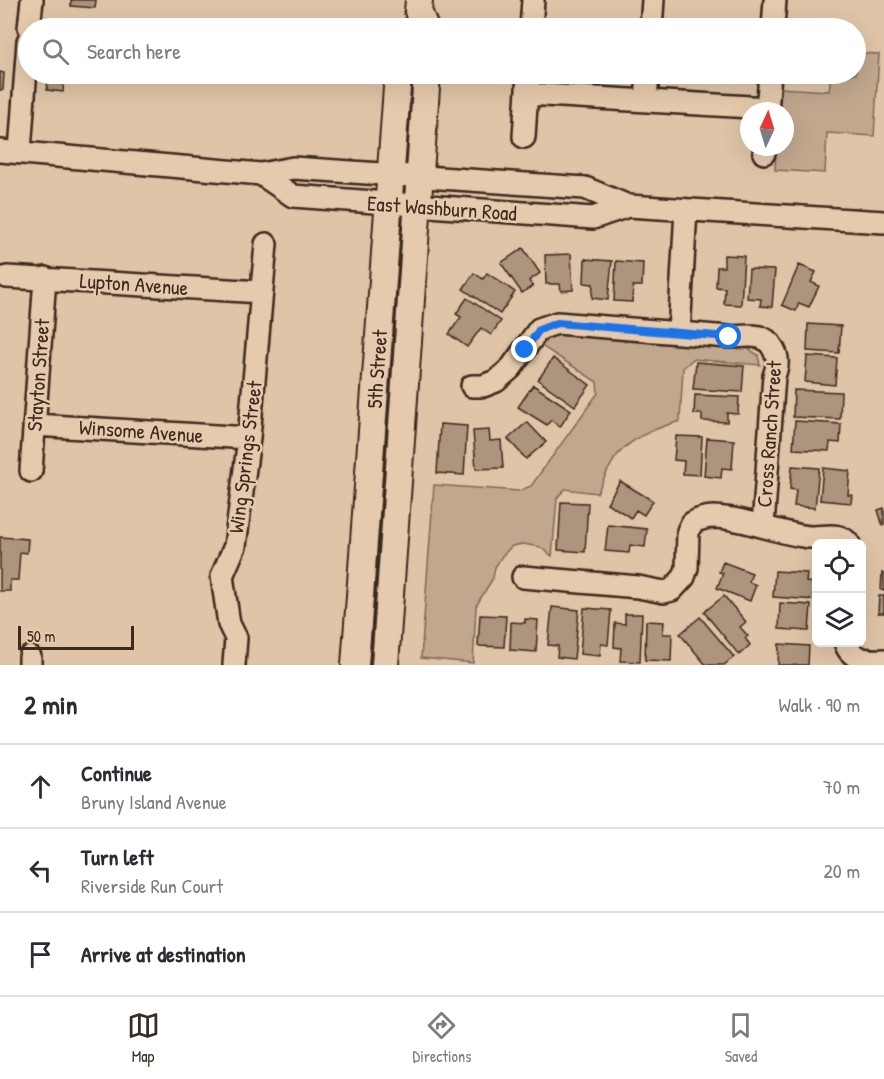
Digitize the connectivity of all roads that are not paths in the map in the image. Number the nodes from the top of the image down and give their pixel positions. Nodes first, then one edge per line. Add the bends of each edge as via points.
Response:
1 (32, 0) edge
2 (533, 0) edge
3 (653, 0) edge
4 (775, 0) edge
5 (30, 18) edge
6 (532, 18) edge
7 (652, 18) edge
8 (774, 18) edge
9 (21, 84) edge
10 (397, 84) edge
11 (426, 84) edge
12 (528, 84) edge
13 (647, 84) edge
14 (769, 84) edge
15 (646, 100) junction
16 (768, 102) edge
17 (740, 107) edge
18 (524, 137) dead end
19 (10, 151) edge
20 (261, 174) junction
21 (392, 174) junction
22 (420, 176) junction
23 (390, 204) junction
24 (628, 206) junction
25 (418, 207) junction
26 (686, 210) junction
27 (884, 222) edge
28 (266, 244) dead end
29 (7, 277) dead end
30 (45, 278) junction
31 (262, 292) junction
32 (679, 333) junction
33 (472, 386) dead end
34 (34, 424) junction
35 (249, 438) junction
36 (31, 471) dead end
37 (763, 526) junction
38 (844, 539) edge
39 (523, 577) dead end
40 (848, 648) edge
41 (884, 660) edge
42 (234, 665) edge
43 (355, 665) edge
44 (385, 665) edge

1 - 5 street
2 - 6 street
3 - 7 street
4 - 8 street
9 - 19 street
10 - 21 main road, 5th Street
11 - 22 main road, 5th Street
12 - 15 street
12 - 18 street
13 - 15 street
14 - 16 street
15 - 17 street
19 - 20 street, East Washburn Road
20 - 21 street, East Washburn Road via 293,168
20 - 23 street, East Washburn Road via 294,196
21 - 22 street, East Washburn Road
21 - 23 main road, 5th Street
22 - 24 street, East Washburn Road via 585,188
22 - 25 main road, 5th Street
23 - 25 street, East Washburn Road
23 - 43 main road, 5th Street
24 - 25 street, East Washburn Road via 593,218
24 - 26 street, East Washburn Road
25 - 44 main road, 5th Street
26 - 27 street, East Washburn Road
26 - 32 street
28 - 31 street, Wing Springs Street
29 - 30 street, Lupton Avenue
30 - 31 street, Lupton Avenue
30 - 34 street, Stayton Street
31 - 35 street, Wing Springs Street
32 - 33 street via 557,323 539,330 511,368 496,381
32 - 37 street, Cross Ranch Street via 754,335 771,343 778,356
34 - 35 street, Winsome Avenue
34 - 36 street, Stayton Street
35 - 42 street, Wing Springs Street via 235,546 222,576 229,624 236,639
37 - 38 street via 808,537
37 - 39 street via 711,517 692,523 684,577 672,590 664,592
40 - 41 street via 858,658

